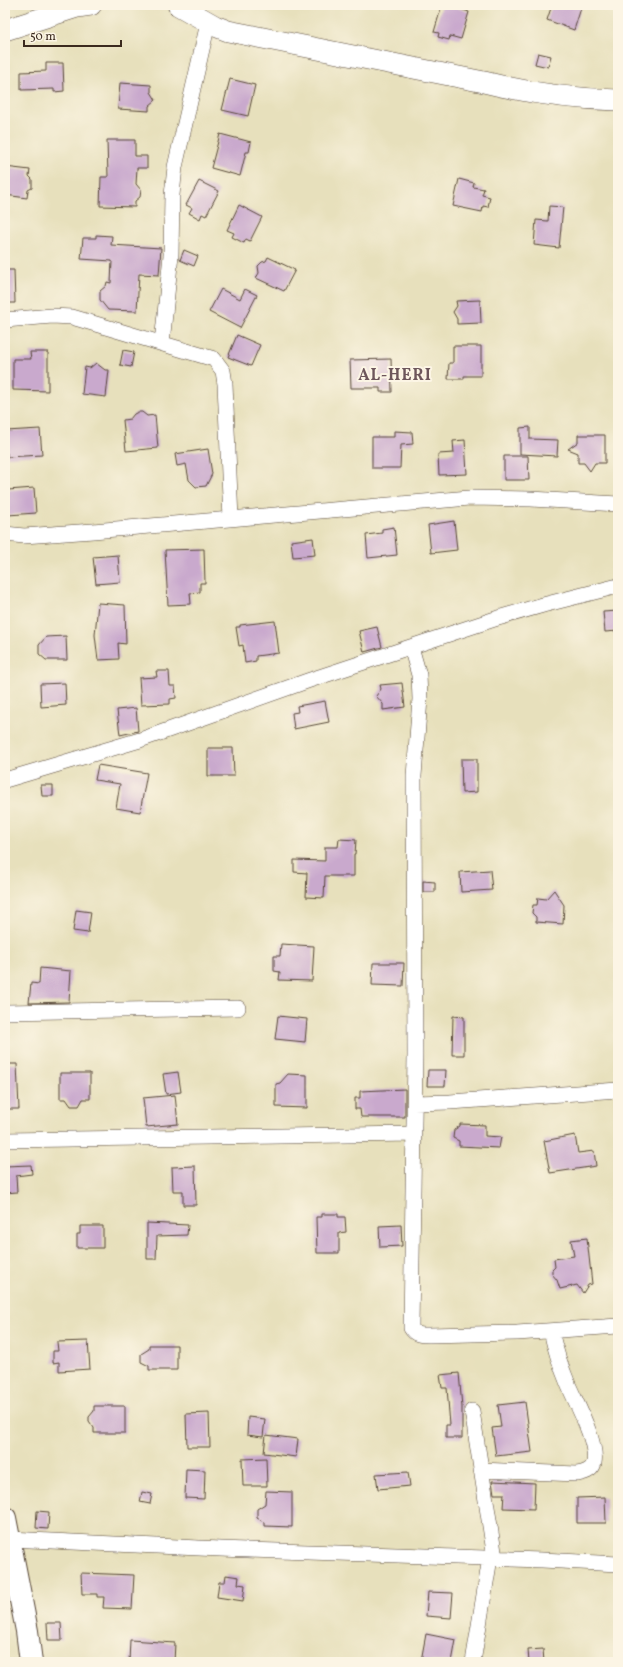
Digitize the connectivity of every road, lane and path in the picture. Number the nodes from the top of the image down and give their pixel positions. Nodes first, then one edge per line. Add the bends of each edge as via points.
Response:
1 (91, 5) edge
2 (178, 5) edge
3 (208, 23) junction
4 (5, 30) edge
5 (618, 100) edge
6 (5, 320) edge
7 (162, 343) junction
8 (618, 504) edge
9 (231, 519) junction
10 (5, 534) edge
11 (618, 586) edge
12 (411, 647) junction
13 (5, 780) edge
14 (238, 1008) dead end
15 (5, 1012) edge
16 (618, 1090) edge
17 (414, 1103) junction
18 (413, 1134) junction
19 (5, 1140) edge
20 (618, 1326) edge
21 (551, 1331) junction
22 (472, 1411) dead end
23 (481, 1470) junction
24 (6, 1528) edge
25 (492, 1558) junction
26 (618, 1564) edge
27 (31, 1662) edge
28 (473, 1662) edge

1 - 4 street
2 - 3 street
3 - 5 street via 228,31 512,89 584,99
3 - 7 street via 175,168 171,255
6 - 7 street via 72,317
7 - 9 street via 214,359 223,371
8 - 9 street via 469,498
9 - 10 street via 32,535
11 - 12 street via 543,605
12 - 13 street via 140,740
12 - 17 street via 419,675 420,699 414,776
14 - 15 street
16 - 17 street
17 - 18 street
18 - 19 street
18 - 21 street via 413,1332 429,1335
20 - 21 street
21 - 23 street via 567,1381 592,1440 594,1463 586,1472 577,1474
22 - 23 street
23 - 25 street
24 - 25 street via 220,1549
24 - 27 highway
25 - 26 street
25 - 28 street

